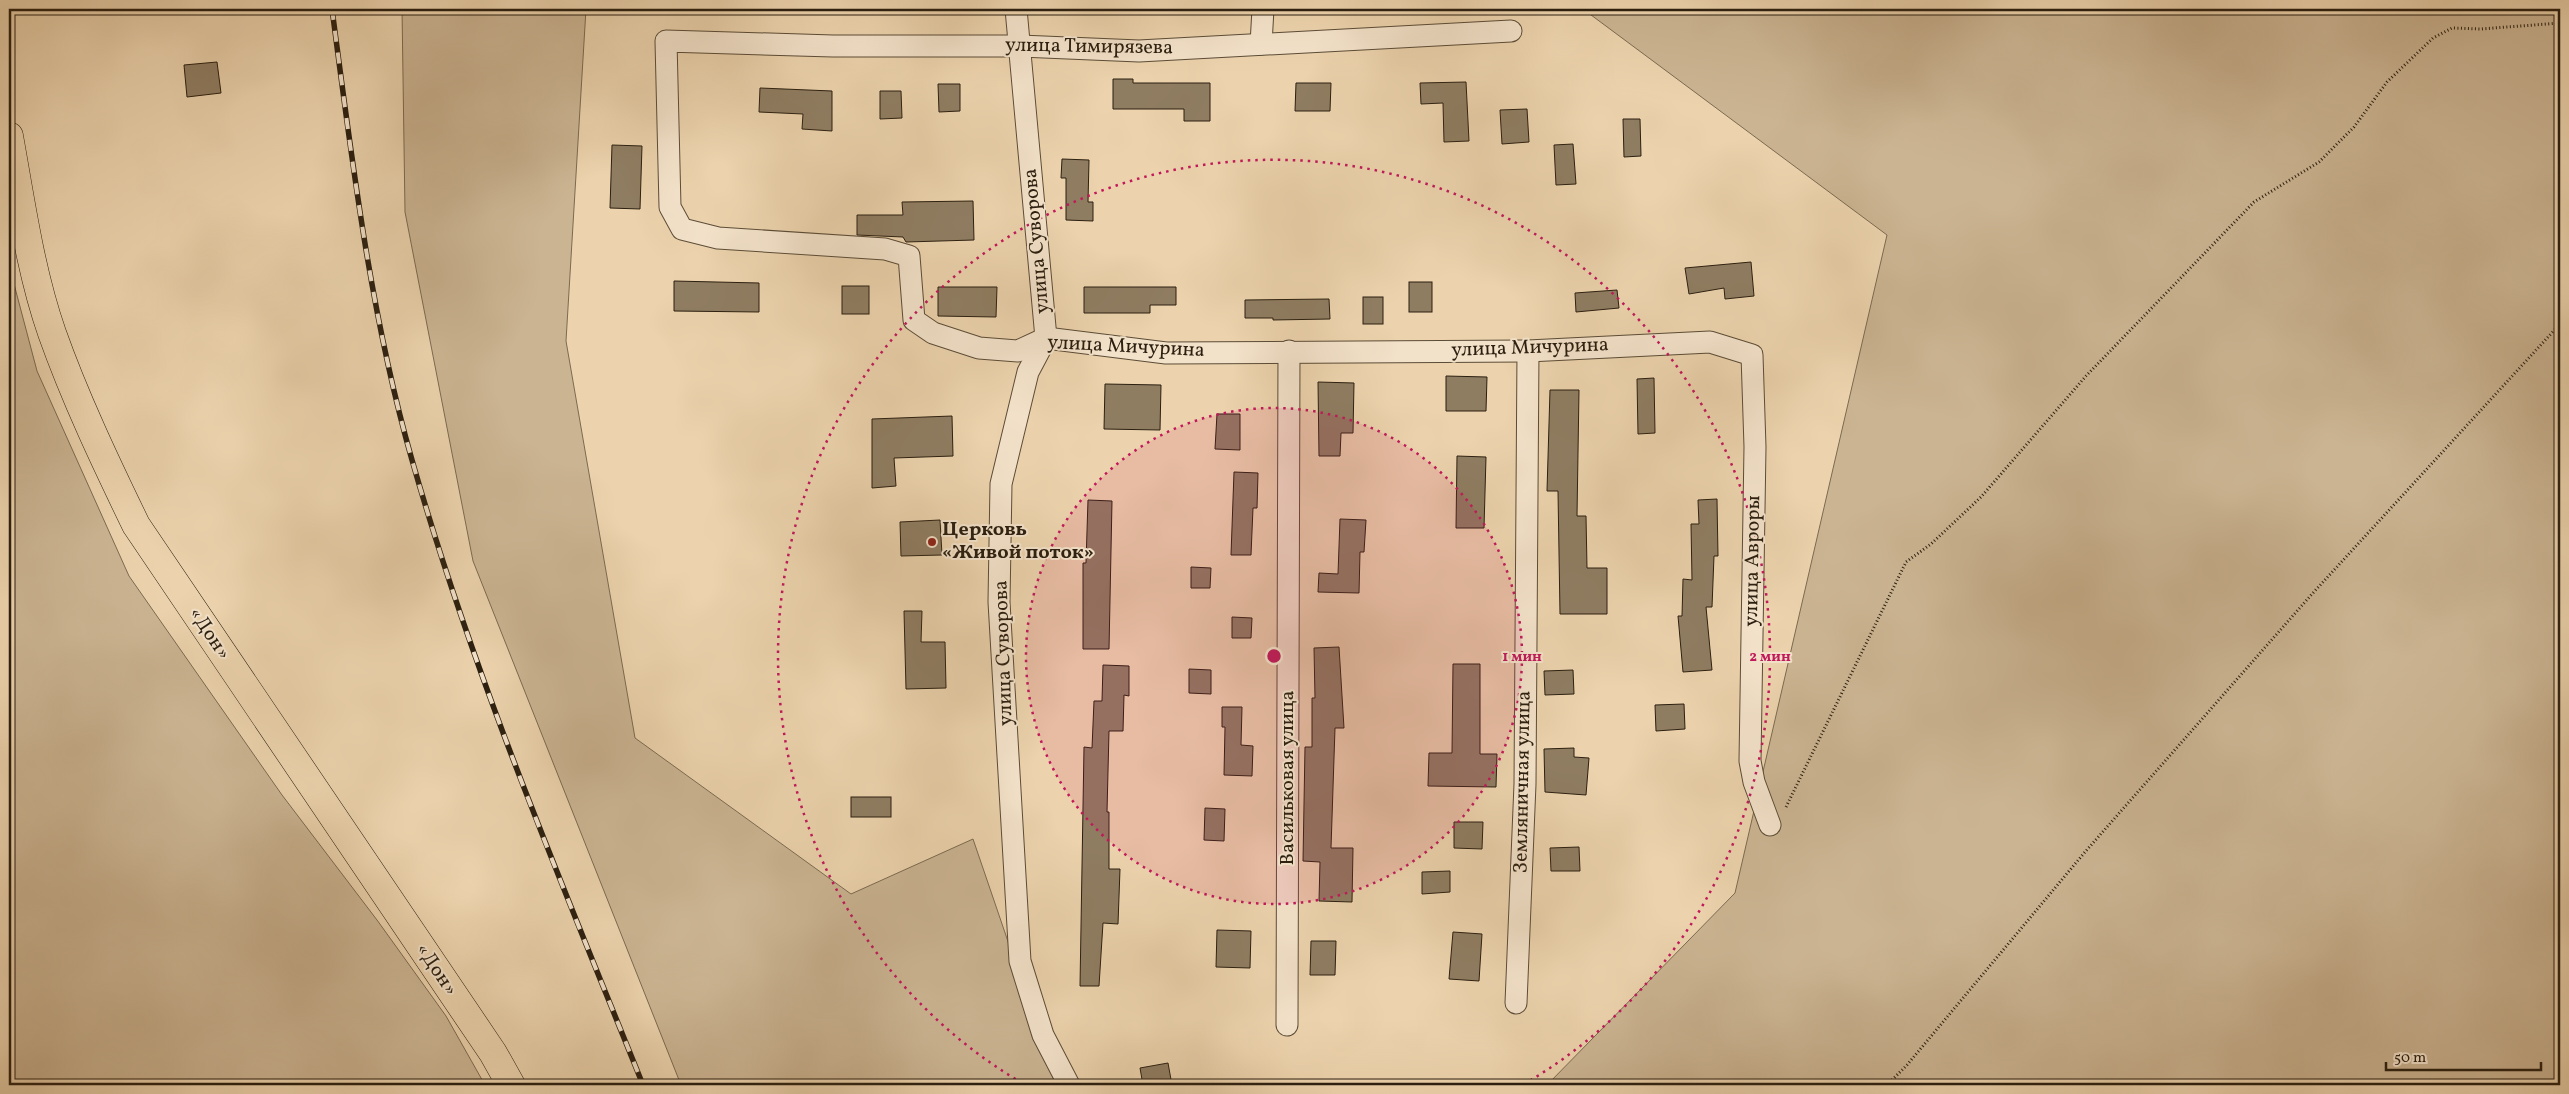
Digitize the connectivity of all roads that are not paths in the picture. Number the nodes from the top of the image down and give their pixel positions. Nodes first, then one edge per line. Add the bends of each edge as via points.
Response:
1 (1016, 9) edge
2 (1263, 9) edge
3 (1511, 31) dead end
4 (1261, 44) junction
5 (1020, 46) junction
6 (9, 136) edge
7 (670, 207) joint
8 (1046, 338) junction
9 (1289, 350) junction
10 (1528, 351) junction
11 (1752, 355) joint
12 (1770, 824) road end
13 (1516, 1004) dead end
14 (1287, 1025) dead end
15 (511, 1085) edge
16 (1069, 1085) edge

1 - 5 street, улица Суворова
2 - 4 street
3 - 4 street, улица Тимирязева
4 - 5 street, улица Тимирязева via 1139,51
5 - 7 street, улица Тимирязева via 833,46 666,41
5 - 8 street, улица Суворова
6 - 15 highway, «Дон» via 28,243 52,332 136,525
7 - 8 street, улица Мичурина via 682,229 718,238 886,249 908,256 914,320 933,333 979,348 1018,351
8 - 9 street, улица Мичурина via 1166,353
8 - 16 street, улица Суворова via 1028,372 1001,484 999,602 1020,961 1043,1035
9 - 10 street, улица Мичурина
9 - 14 street, Васильковая улица
10 - 11 street, улица Мичурина via 1710,342
10 - 13 street, Земляничная улица via 1525,784
11 - 12 street, улица Авроры via 1755,447 1750,760 1754,782

